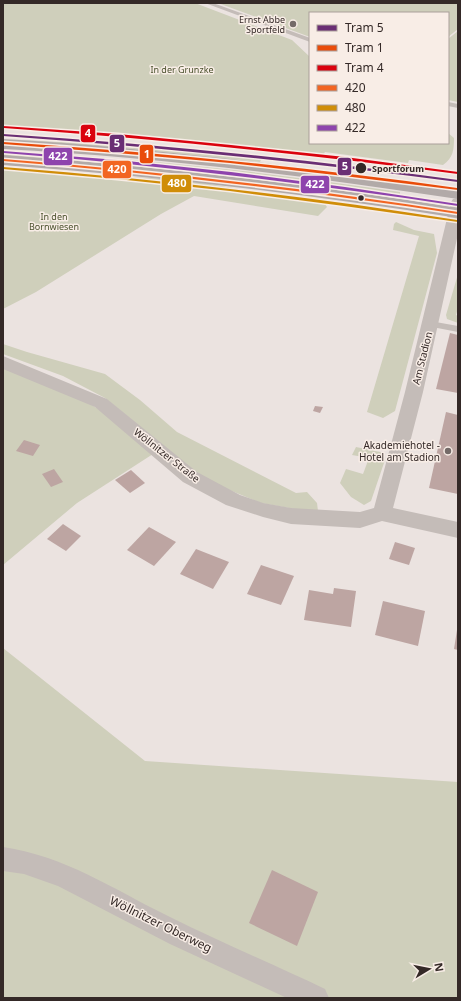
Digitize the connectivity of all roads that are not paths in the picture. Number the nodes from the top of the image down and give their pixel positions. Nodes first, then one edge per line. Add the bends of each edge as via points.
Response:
1 (208, 3) edge
2 (309, 40) edge
3 (3, 144) edge
4 (3, 160) edge
5 (458, 194) edge
6 (457, 209) edge
7 (430, 324) junction
8 (458, 329) edge
9 (3, 362) edge
10 (382, 513) junction
11 (458, 530) edge
12 (3, 859) edge
13 (316, 998) edge

1 - 2 lane
3 - 5 main road via 174,157 282,169
4 - 6 main road via 112,167
6 - 7 street, Am Stadion
7 - 8 lane
7 - 10 street, Am Stadion
9 - 10 street, Wöllnitzer Straße via 101,403 190,477 233,500 291,516 360,520
10 - 11 street
12 - 13 street, Wöllnitzer Oberweg via 36,866 77,882 159,926

